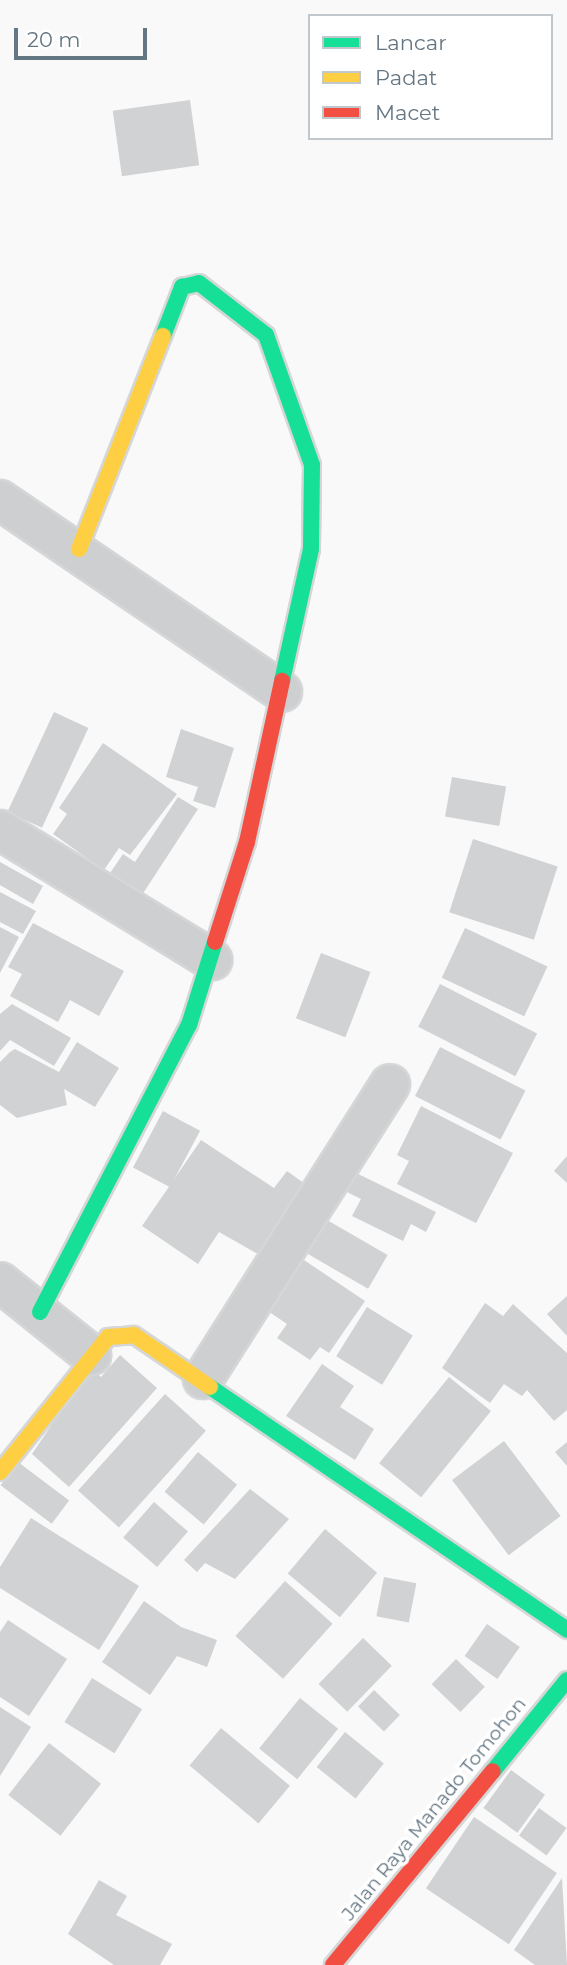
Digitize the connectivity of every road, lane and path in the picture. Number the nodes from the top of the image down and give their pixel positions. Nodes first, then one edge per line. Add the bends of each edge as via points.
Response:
1 (0, 500) edge
2 (79, 549) junction
3 (282, 692) junction
4 (0, 830) edge
5 (212, 960) junction
6 (390, 1084) dead end
7 (0, 1282) edge
8 (40, 1312) junction
9 (91, 1355) junction
10 (203, 1379) junction
11 (0, 1472) edge
12 (567, 1630) edge
13 (567, 1680) edge
14 (333, 1965) edge

1 - 2 street
2 - 3 street
2 - 3 main road via 182,287 199,284 265,335 312,465 311,549
3 - 5 main road
4 - 5 street
5 - 8 main road via 180,1044
6 - 10 street
7 - 8 street
8 - 9 street
9 - 10 main road via 108,1336 134,1335
9 - 11 main road
10 - 12 main road
13 - 14 main road, Jalan Raya Manado Tomohon

